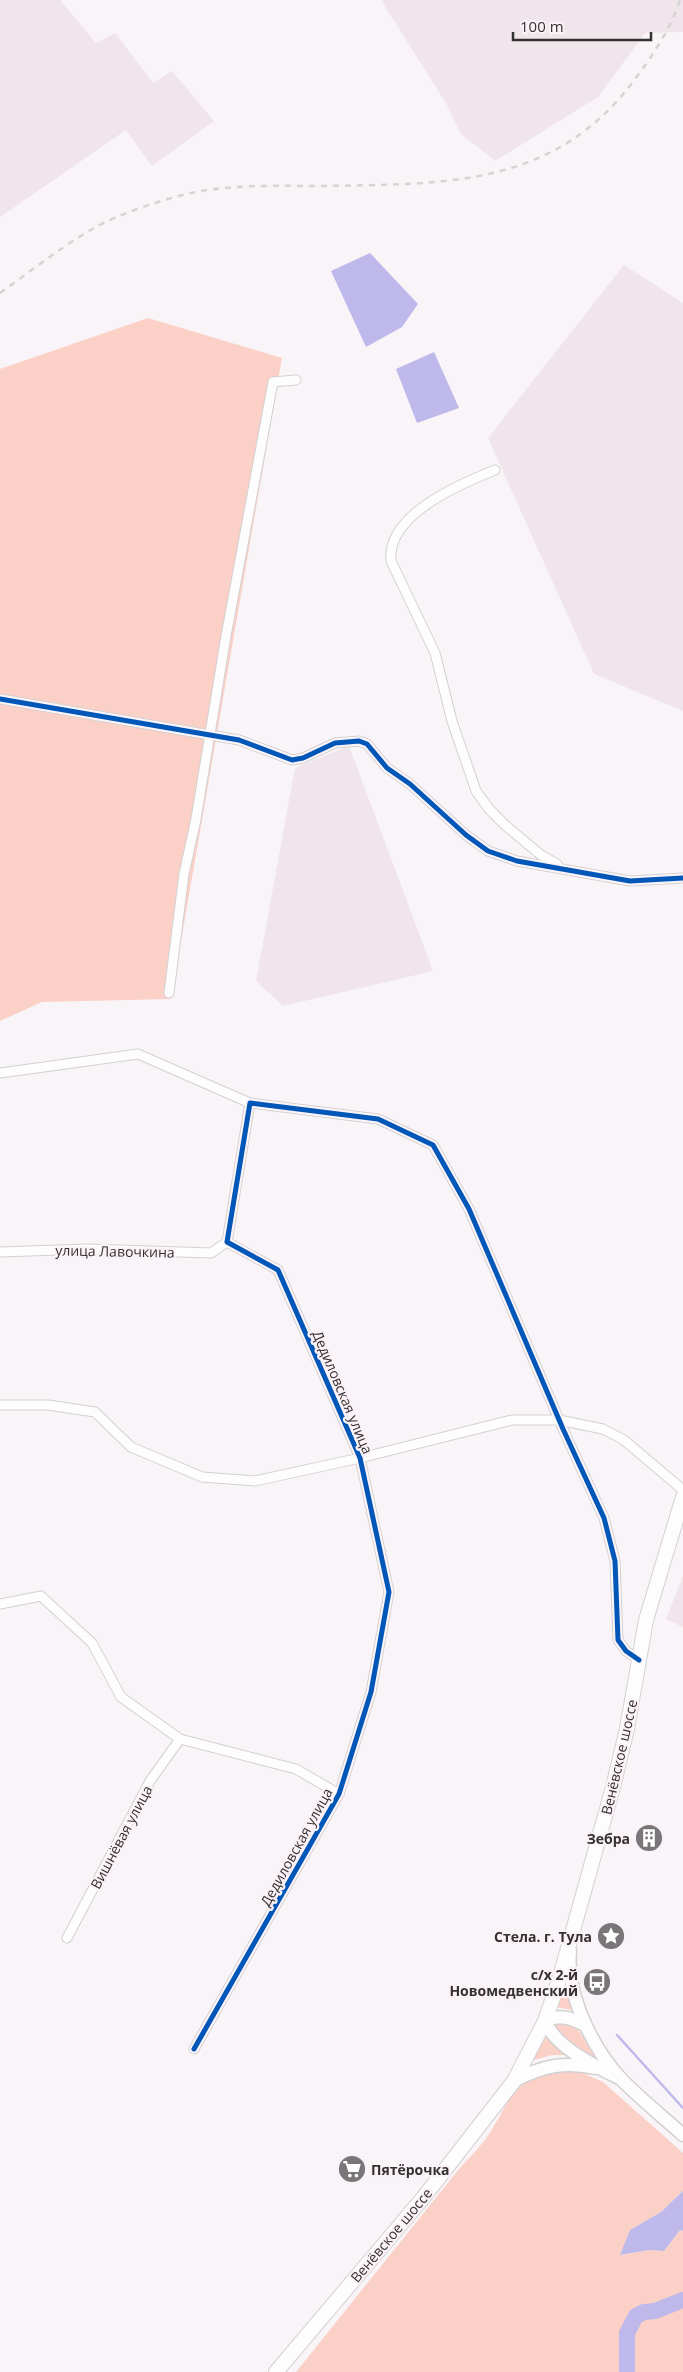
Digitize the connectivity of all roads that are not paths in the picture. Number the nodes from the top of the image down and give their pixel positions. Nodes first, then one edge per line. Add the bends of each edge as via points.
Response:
1 (296, 380) dead end
2 (495, 470) dead end
3 (0, 699) edge
4 (210, 734) junction
5 (561, 867) junction
6 (683, 878) edge
7 (169, 993) dead end
8 (0, 1073) edge
9 (250, 1103) junction
10 (227, 1242) junction
11 (0, 1252) edge
12 (0, 1405) edge
13 (559, 1420) junction
14 (360, 1458) junction
15 (683, 1490) edge
16 (683, 1497) edge
17 (0, 1604) edge
18 (638, 1660) junction
19 (180, 1739) junction
20 (339, 1794) junction
21 (572, 1932) junction
22 (67, 1938) dead end
23 (545, 2021) junction
24 (585, 2025) junction
25 (194, 2049) dead end
26 (602, 2070) junction
27 (622, 2080) junction
28 (514, 2081) junction
29 (683, 2135) edge
30 (276, 2372) edge

1 - 4 street via 273,382
2 - 5 street via 450,488 423,508 397,532 391,545 391,561 435,653 452,721 476,791 506,826
3 - 4 street
4 - 5 street via 239,740 292,760 335,743 359,741 367,744 388,768 488,851 517,861
4 - 7 street via 184,874
5 - 6 street via 630,881
8 - 9 street via 138,1054
9 - 10 street
9 - 13 street via 378,1118 433,1145 469,1210
10 - 11 street, улица Лавочкина via 211,1253 88,1249
10 - 14 street, Дедиловская улица via 278,1270
12 - 14 street via 48,1405 95,1412 131,1447 202,1477 255,1481
13 - 14 street via 512,1420
13 - 15 street via 603,1429 624,1440
13 - 18 street via 604,1518 615,1561 618,1640
14 - 20 street, Дедиловская улица via 389,1592 371,1692
16 - 18 main road, Венёвское шоссе via 652,1595
17 - 19 street via 41,1596 92,1643 121,1697
18 - 21 main road, Венёвское шоссе via 627,1729 612,1791
19 - 20 street via 296,1769
19 - 22 street, Вишнёвая улица via 150,1781
20 - 25 street, Дедиловская улица
21 - 23 main road, Венёвское шоссе
21 - 24 main road via 570,1975
23 - 24 main road via 558,2016
23 - 26 main road via 555,2039
23 - 28 main road, Венёвское шоссе
24 - 27 main road
26 - 27 main road
26 - 28 main road via 557,2065
27 - 29 main road
28 - 30 main road, Венёвское шоссе via 423,2198

